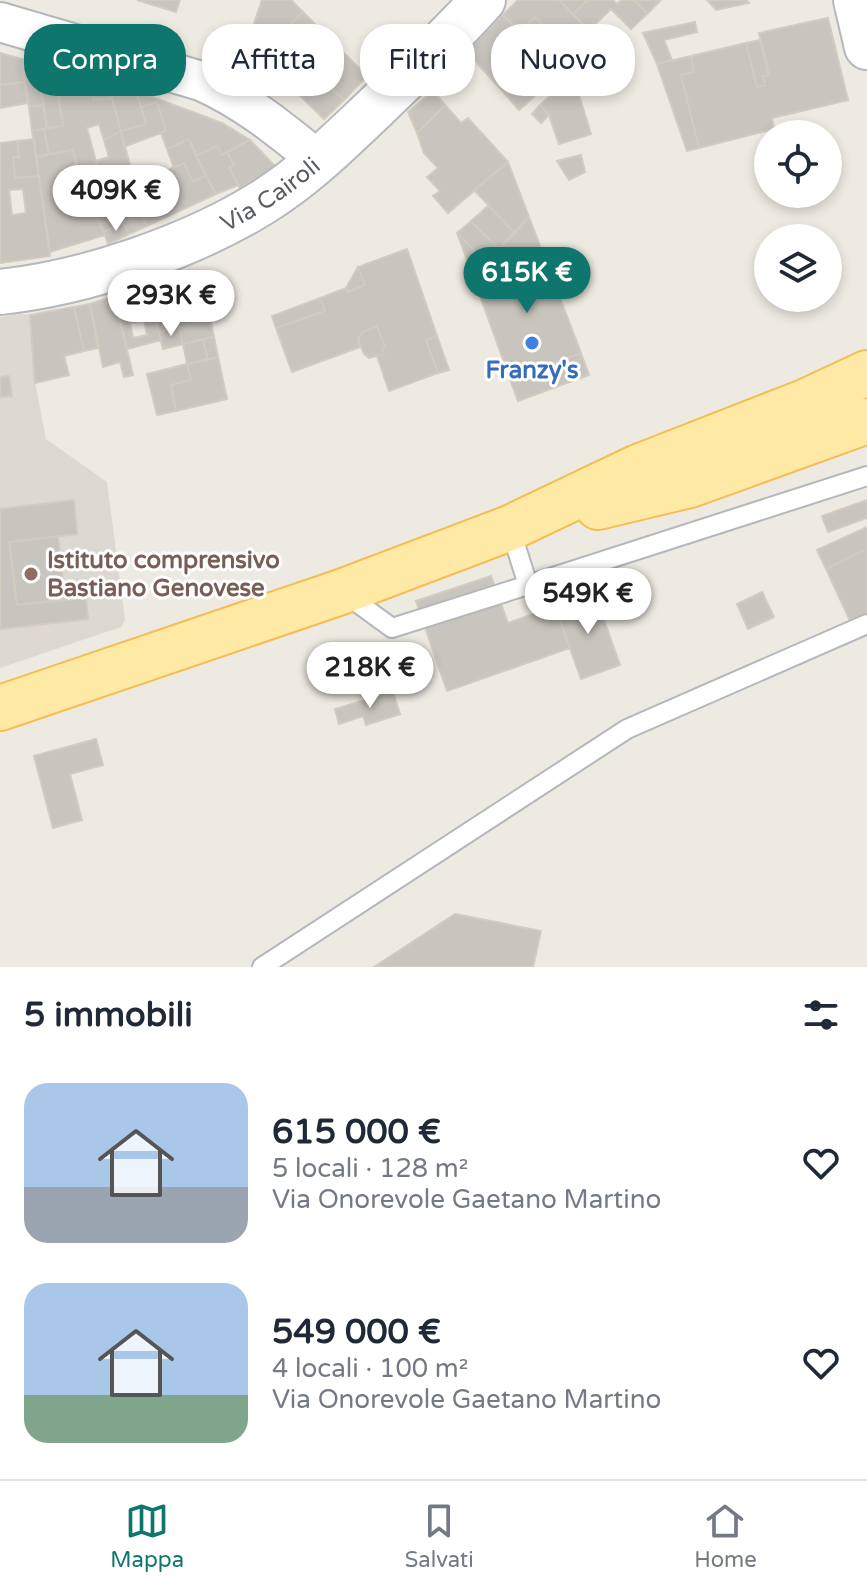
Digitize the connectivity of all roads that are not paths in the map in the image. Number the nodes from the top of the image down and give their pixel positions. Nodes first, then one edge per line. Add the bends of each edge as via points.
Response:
1 (483, 0) edge
2 (856, 0) edge
3 (0, 22) edge
4 (867, 47) edge
5 (319, 161) junction
6 (0, 292) edge
7 (867, 373) edge
8 (867, 421) edge
9 (867, 476) edge
10 (510, 528) junction
11 (528, 585) junction
12 (341, 592) junction
13 (867, 624) edge
14 (0, 708) edge
15 (262, 967) edge

1 - 5 street, Via Cairoli
2 - 4 street
3 - 5 street via 201,81 233,95
5 - 6 street, Via Cairoli via 265,201 217,227 81,277
7 - 10 main road via 638,467
8 - 10 main road via 690,485
9 - 11 lane
10 - 11 lane
10 - 12 main road
11 - 12 lane via 392,628
12 - 14 main road
13 - 15 lane via 627,729

